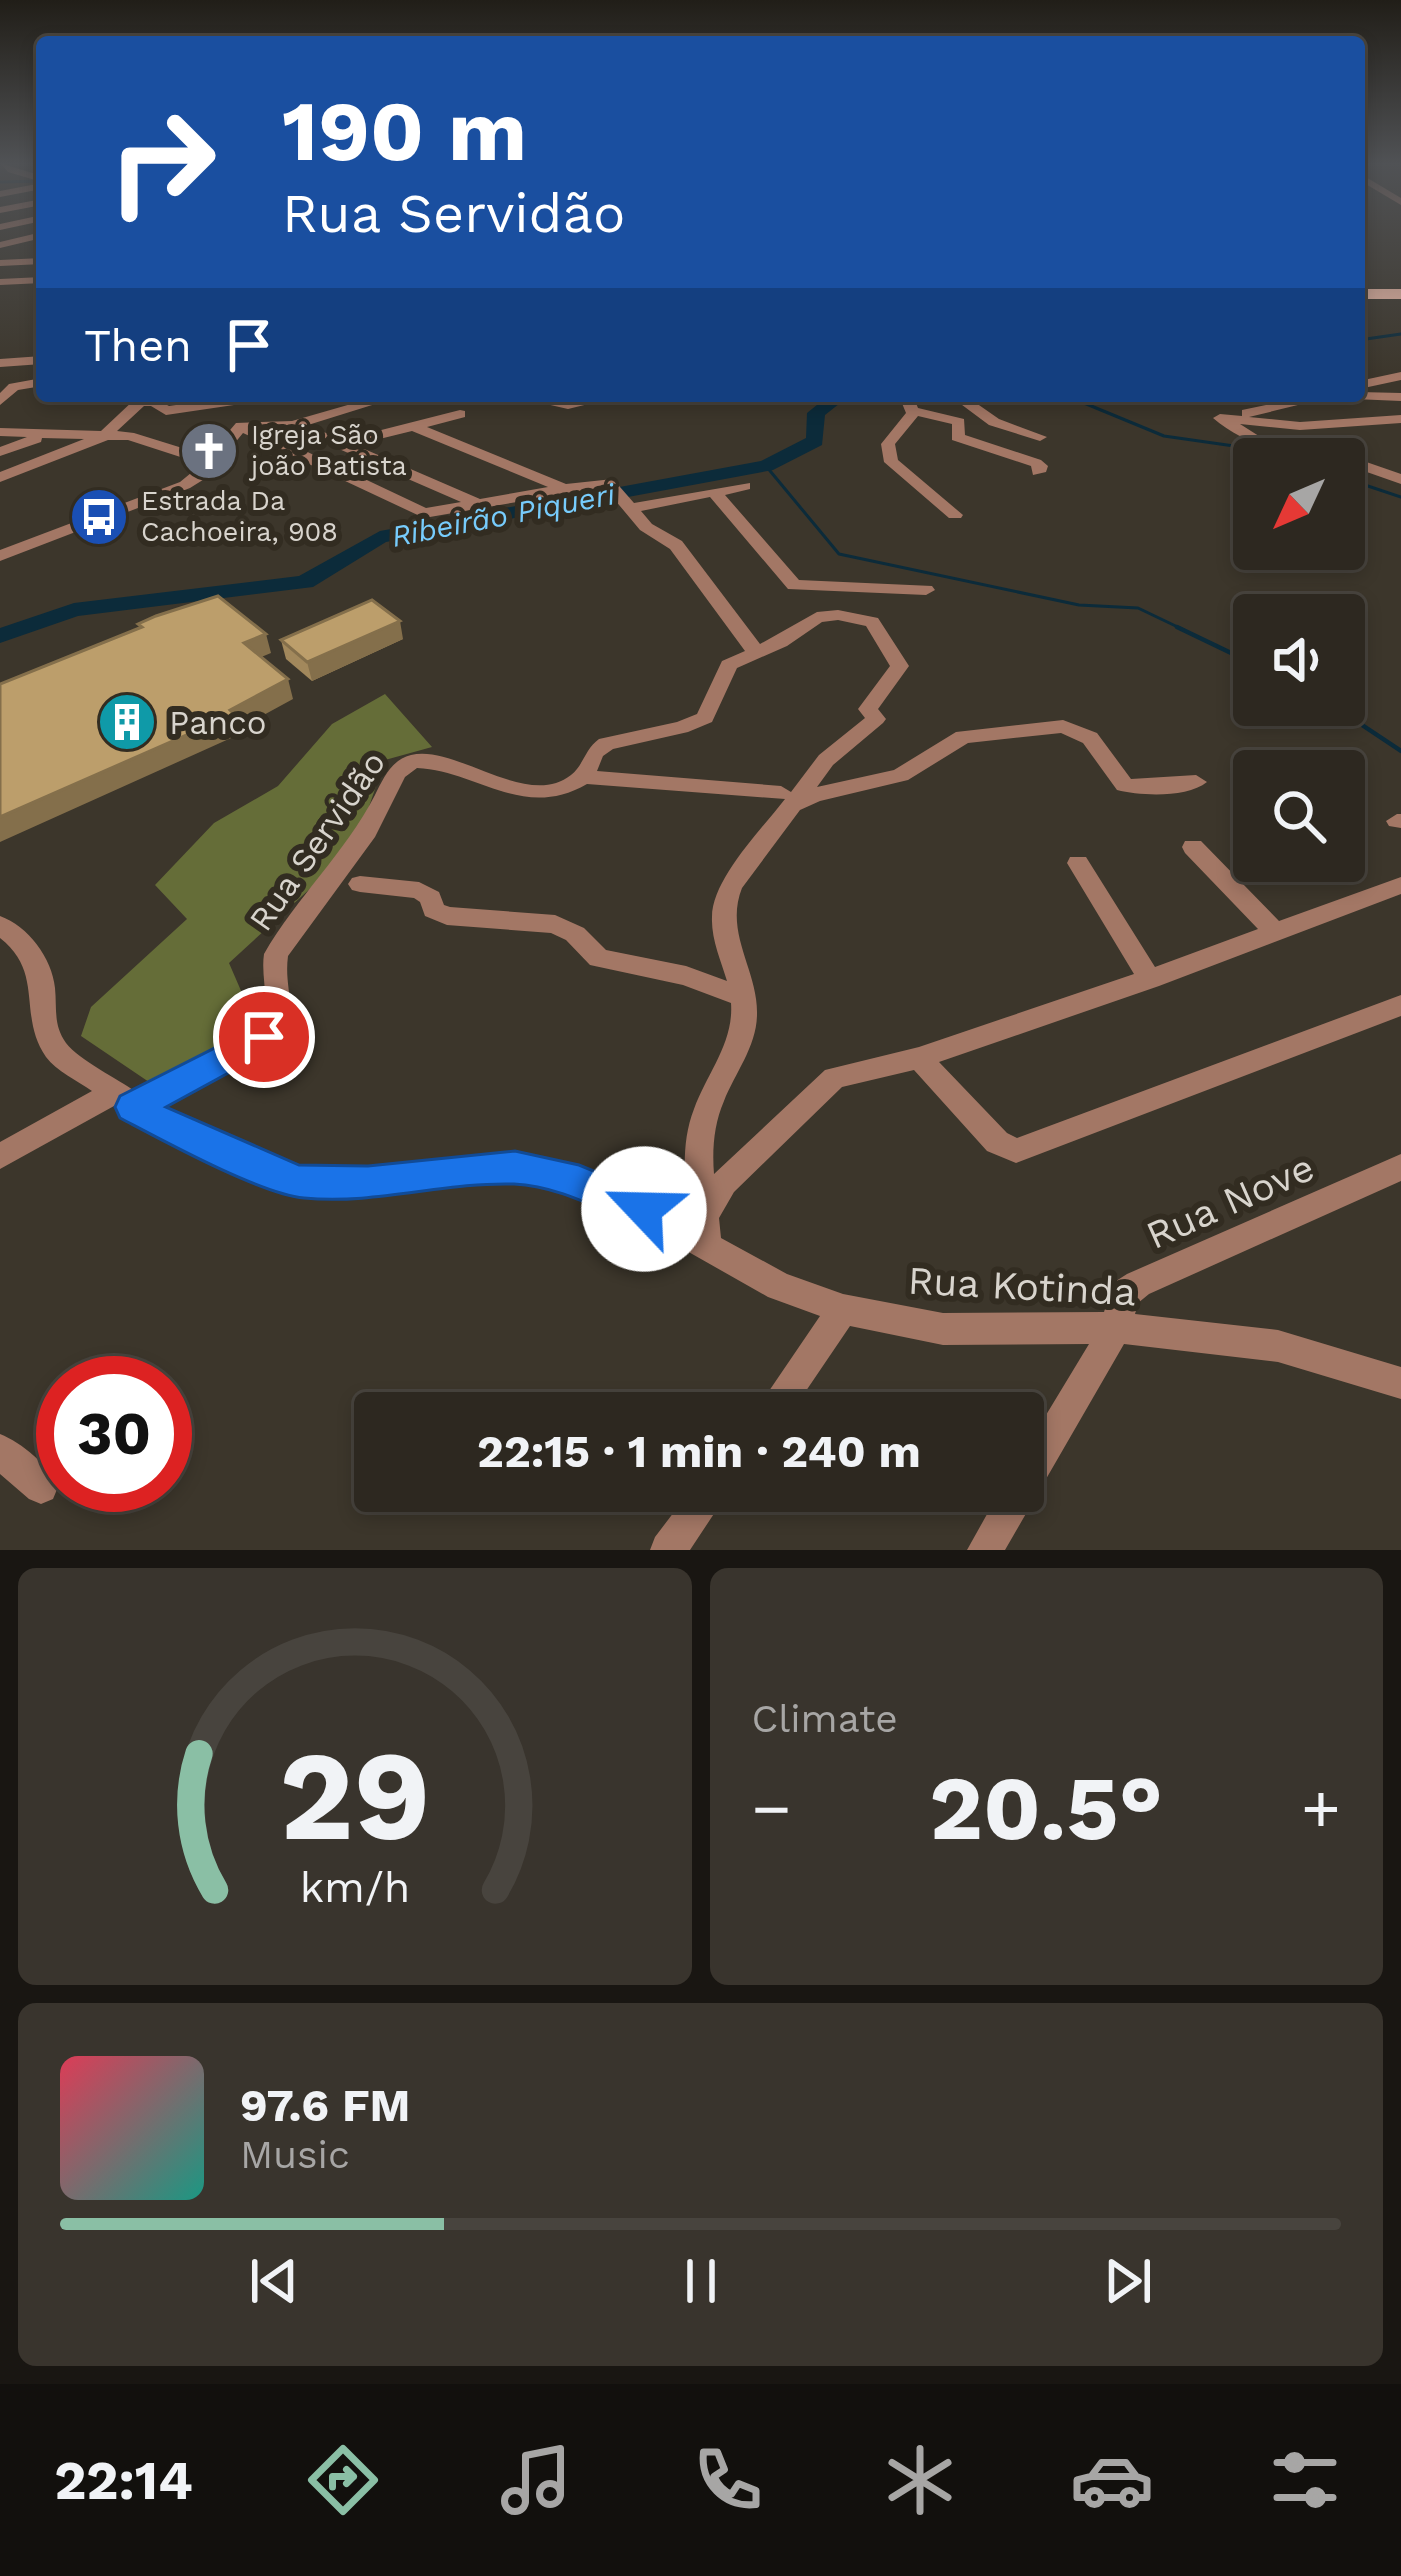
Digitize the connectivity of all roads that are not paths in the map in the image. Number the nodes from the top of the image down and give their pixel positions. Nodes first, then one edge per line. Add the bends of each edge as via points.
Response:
1 (36, 236) edge
2 (0, 245) edge
3 (36, 261) edge
4 (0, 263) edge
5 (36, 280) edge
6 (5, 282) edge
7 (1365, 292) edge
8 (1401, 294) edge
9 (0, 302) edge
10 (36, 360) edge
11 (0, 363) edge
12 (1401, 376) edge
13 (36, 383) edge
14 (1365, 384) edge
15 (2, 392) edge
16 (1365, 396) edge
17 (1401, 397) edge
18 (241, 402) edge
19 (374, 402) edge
20 (551, 402) edge
21 (583, 402) edge
22 (966, 402) edge
23 (1293, 402) edge
24 (909, 404) edge
25 (219, 407) junction
26 (460, 414) dead end
27 (1231, 416) junction
28 (1394, 420) edge
29 (244, 425) junction
30 (296, 425) junction
31 (410, 425) junction
32 (0, 432) edge
33 (1401, 432) edge
34 (104, 436) junction
35 (1040, 436) dead end
36 (42, 437) junction
37 (1251, 438) edge
38 (344, 444) junction
39 (0, 452) edge
40 (1401, 461) edge
41 (211, 462) junction
42 (1365, 465) edge
43 (1379, 469) junction
44 (1038, 472) dead end
45 (0, 477) edge
46 (1401, 479) edge
47 (745, 485) dead end
48 (561, 488) junction
49 (714, 492) junction
50 (476, 503) junction
51 (630, 508) junction
52 (955, 515) dead end
53 (0, 556) edge
54 (926, 590) dead end
55 (757, 652) junction
56 (583, 777) junction
57 (1196, 782) dead end
58 (788, 799) junction
59 (1193, 847) dead end
60 (1078, 863) dead end
61 (360, 884) dead end
62 (1401, 885) edge
63 (0, 925) edge
64 (1274, 930) junction
65 (1150, 979) junction
66 (742, 997) junction
67 (1401, 1005) edge
68 (919, 1058) junction
69 (123, 1099) junction
70 (0, 1156) edge
71 (1401, 1167) edge
72 (705, 1230) junction
73 (843, 1309) junction
74 (1116, 1328) junction
75 (1401, 1383) edge
76 (786, 1392) edge
77 (0, 1451) edge
78 (1044, 1451) edge
79 (36, 1483) edge
80 (696, 1512) edge
81 (1008, 1512) edge
82 (668, 1550) edge
83 (985, 1550) edge

1 - 2 street
3 - 4 street
5 - 6 street
6 - 9 street
7 - 8 main road
10 - 11 street
12 - 14 street
13 - 15 street
16 - 17 street
18 - 25 street
19 - 30 street
20 - 21 street
22 - 35 street via 994,422
23 - 27 street
24 - 44 street via 954,417 957,437 1036,463
24 - 52 street via 888,444 891,462
25 - 29 street
25 - 34 street via 166,411 140,402
26 - 31 street
27 - 28 street via 1300,426
27 - 37 street via 1221,422
28 - 33 street
29 - 30 street
29 - 41 street
29 - 50 street via 424,513
30 - 38 street
31 - 38 street
31 - 48 street
32 - 36 street
34 - 36 street
34 - 41 street via 146,439
34 - 45 street
36 - 39 street
38 - 50 street
40 - 43 street
41 - 53 street via 182,486
42 - 43 street
43 - 46 street
47 - 49 street
48 - 50 street
48 - 51 street via 605,482
49 - 51 street
49 - 54 street via 794,585
51 - 55 street via 676,545
55 - 56 street via 729,665 705,718 604,745
55 - 58 street via 817,617 860,617 872,622 900,667 868,710 874,723
56 - 58 street
56 - 69 street, Rua Servidão via 566,786 510,789 425,759 405,765 367,832 276,954 277,1025
57 - 58 street via 1124,785 1090,738 1063,726 963,737 902,775
58 - 66 street via 724,905
59 - 64 street
60 - 65 street
61 - 66 street via 419,890 447,916 555,924 599,958
62 - 64 street
63 - 69 street, Rua Kotinda via 37,965 46,1034 57,1052
64 - 65 street
65 - 68 street
66 - 72 street via 741,1031 698,1148
67 - 68 street via 1016,1151 997,1142
68 - 72 street via 834,1078 724,1183
69 - 70 street
69 - 72 street, Rua Kotinda via 290,1179 368,1183 515,1168 579,1181
71 - 74 street, Rua Nove via 1138,1284 1124,1294
72 - 73 street, Rua Kotinda via 778,1286
73 - 74 street, Rua Kotinda via 943,1329
73 - 76 street
74 - 75 street, Rua Kotinda via 1278,1346
74 - 78 street, Rua Nove
77 - 79 street
80 - 82 street
81 - 83 street, Rua Nove

